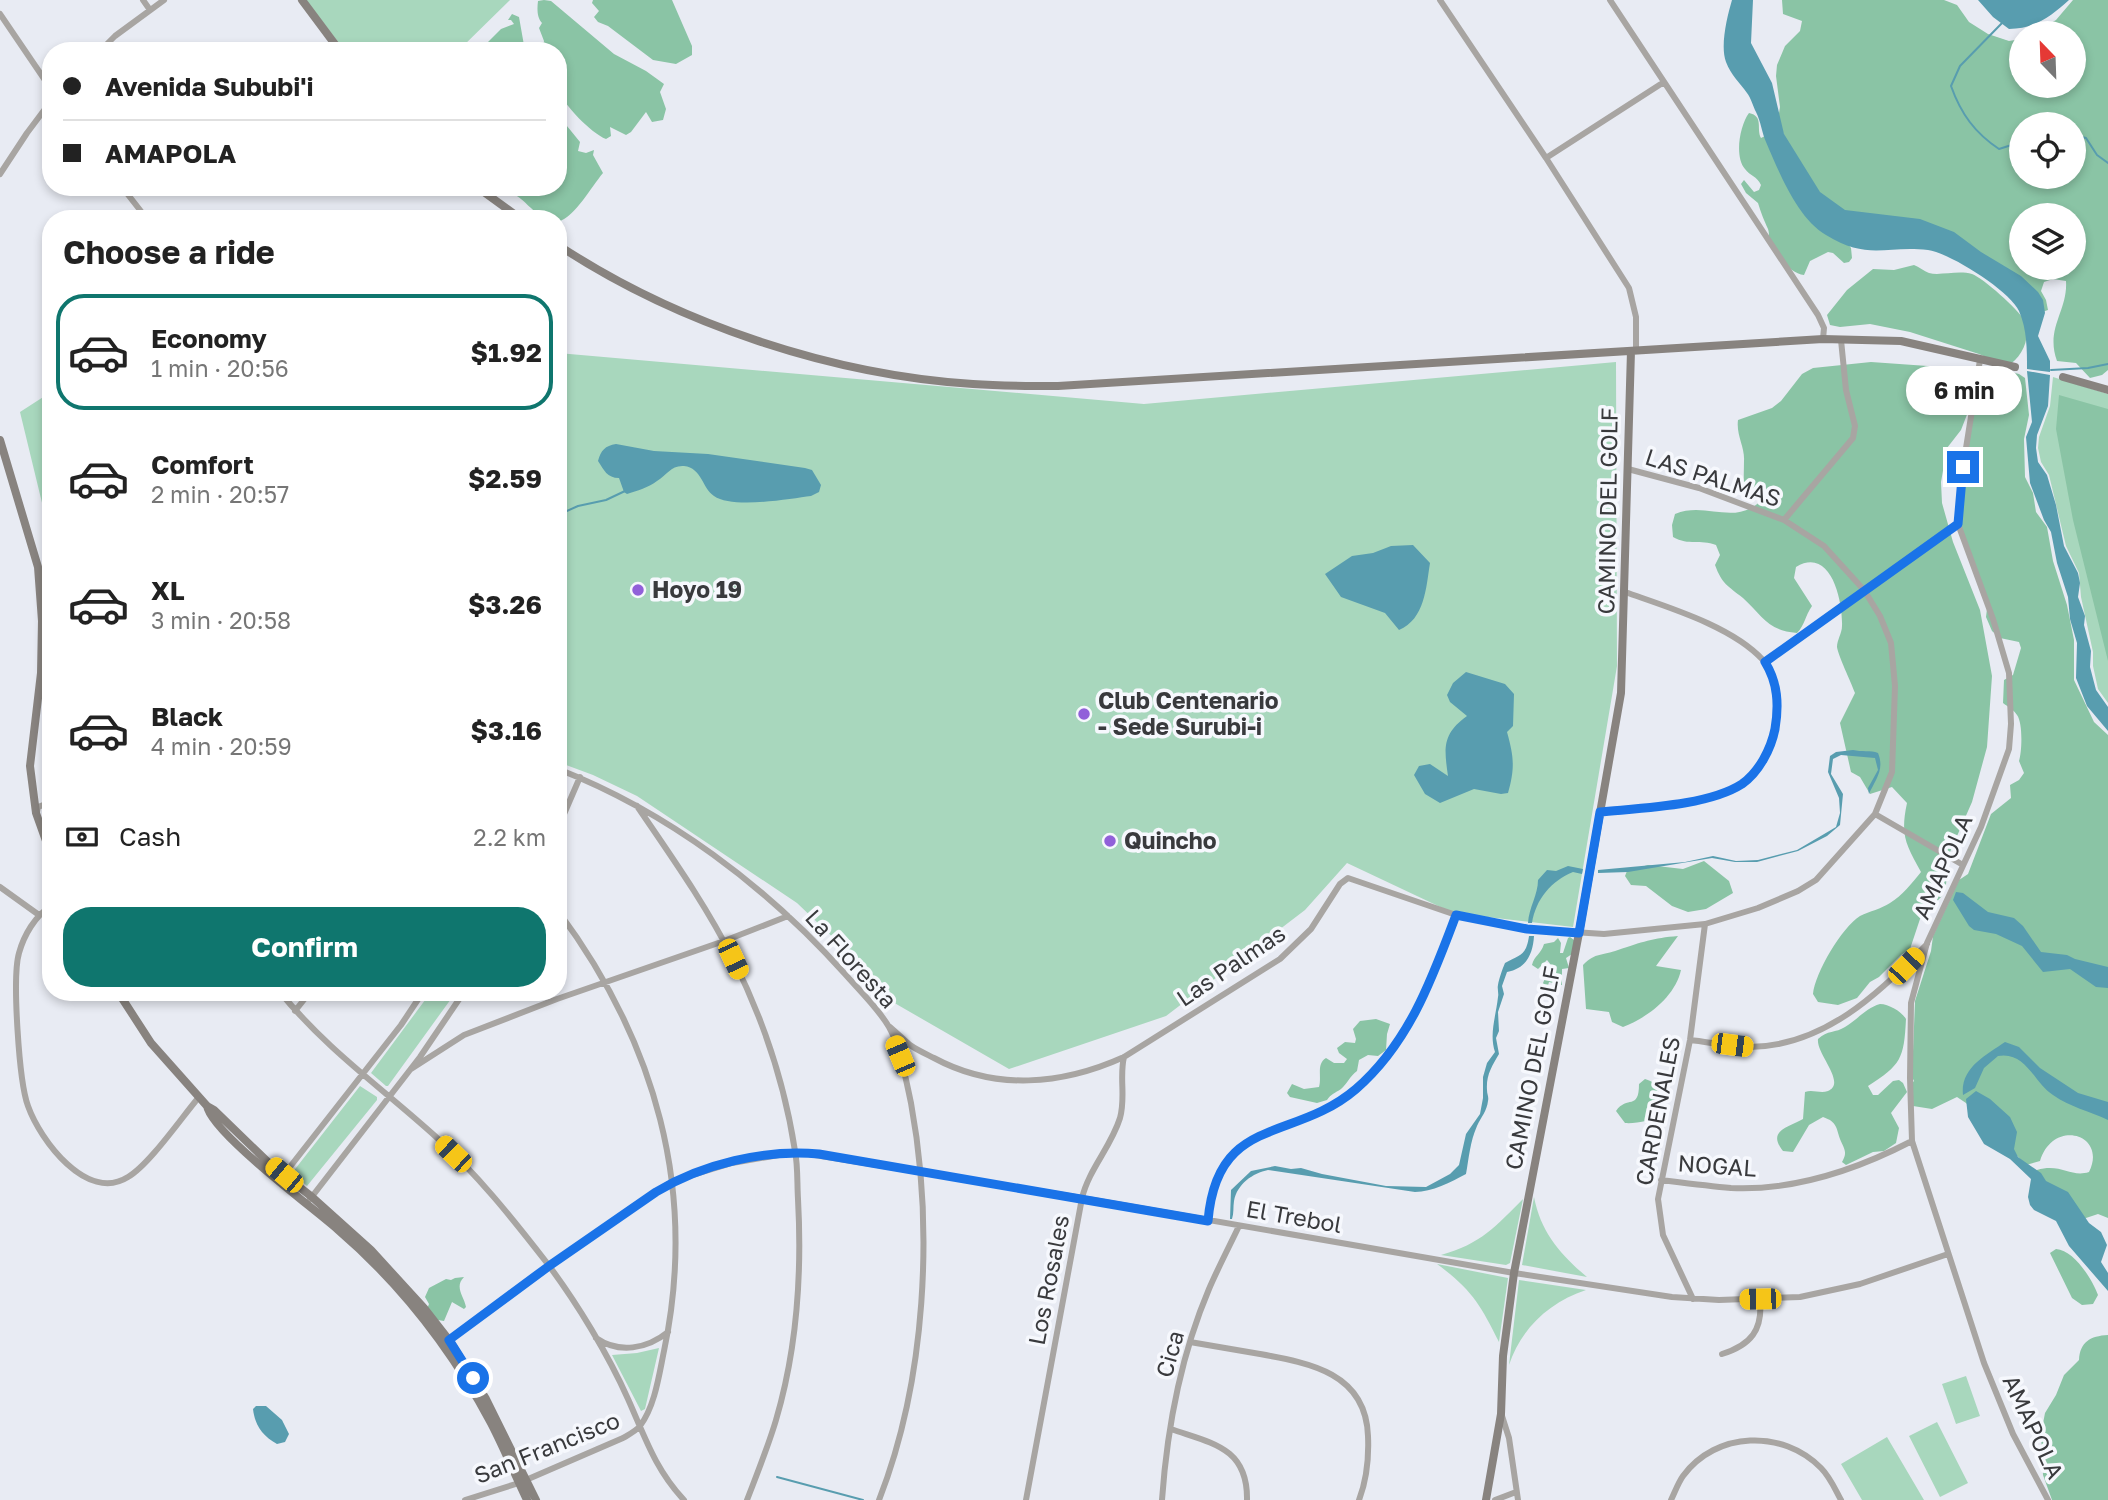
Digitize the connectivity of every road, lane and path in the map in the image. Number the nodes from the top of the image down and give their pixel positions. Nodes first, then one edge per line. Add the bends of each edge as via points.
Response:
1 (143, 0) edge
2 (164, 0) edge
3 (302, 0) edge
4 (1440, 0) edge
5 (1610, 0) edge
6 (150, 10) junction
7 (0, 14) edge
8 (108, 42) edge
9 (333, 42) edge
10 (42, 76) edge
11 (1664, 82) junction
12 (42, 113) edge
13 (1546, 158) junction
14 (0, 174) edge
15 (129, 196) edge
16 (489, 196) edge
17 (140, 210) edge
18 (509, 210) edge
19 (567, 249) edge
20 (1823, 339) junction
21 (1841, 340) junction
22 (1634, 351) junction
23 (1980, 360) junction
24 (2015, 367) dead end
25 (2063, 377) dead end
26 (2108, 390) edge
27 (0, 440) edge
28 (1628, 469) junction
29 (1784, 520) junction
30 (1958, 524) junction
31 (1864, 590) junction
32 (1625, 592) junction
33 (1765, 662) junction
34 (567, 772) edge
35 (579, 777) junction
36 (636, 804) junction
37 (42, 805) edge
38 (567, 806) edge
39 (1600, 812) junction
40 (37, 813) junction
41 (1875, 814) junction
42 (42, 828) edge
43 (1963, 865) junction
44 (0, 887) edge
45 (42, 913) edge
46 (39, 915) junction
47 (1456, 915) junction
48 (788, 916) junction
49 (1705, 924) junction
50 (567, 925) edge
51 (1579, 933) junction
52 (724, 941) junction
53 (1927, 943) junction
54 (604, 982) junction
55 (567, 996) edge
56 (124, 1001) edge
57 (287, 1001) edge
58 (303, 1001) edge
59 (417, 1001) edge
60 (458, 1001) edge
61 (554, 1001) edge
62 (295, 1011) junction
63 (890, 1027) junction
64 (1690, 1040) junction
65 (912, 1046) junction
66 (900, 1056) junction
67 (1124, 1057) junction
68 (1103, 1066) junction
69 (411, 1069) junction
70 (1122, 1074) junction
71 (361, 1075) junction
72 (199, 1097) junction
73 (389, 1098) junction
74 (1912, 1141) junction
75 (796, 1152) junction
76 (920, 1172) junction
77 (281, 1178) junction
78 (1661, 1180) junction
79 (673, 1181) junction
80 (1082, 1198) junction
81 (310, 1200) junction
82 (1208, 1221) junction
83 (1239, 1226) junction
84 (1948, 1254) junction
85 (549, 1266) junction
86 (1514, 1273) junction
87 (1693, 1299) junction
88 (1760, 1299) junction
89 (668, 1332) junction
90 (595, 1336) junction
91 (445, 1342) junction
92 (1190, 1342) junction
93 (1722, 1354) dead end
94 (1501, 1413) junction
95 (639, 1428) junction
96 (1171, 1429) junction
97 (522, 1481) junction
98 (1517, 1496) edge
99 (2045, 1498) edge
100 (465, 1500) edge
101 (527, 1500) edge
102 (536, 1500) edge
103 (684, 1500) edge
104 (747, 1500) edge
105 (880, 1500) edge
106 (1026, 1500) edge
107 (1162, 1500) edge
108 (1247, 1500) edge
109 (1359, 1500) edge
110 (1486, 1500) edge
111 (1495, 1500) edge
112 (1671, 1500) edge
113 (1841, 1500) edge

1 - 6 street
2 - 6 street
3 - 9 street
4 - 13 street
5 - 11 street
6 - 8 street
7 - 10 street
11 - 13 street
11 - 20 street via 1818,315
12 - 14 street
13 - 22 street via 1629,288 1636,317
15 - 17 street
16 - 18 street
19 - 22 street via 664,303 787,351 865,369 971,384 1058,386
20 - 21 street
20 - 22 street
21 - 23 street via 1901,341
21 - 29 street via 1853,438
22 - 28 street, CAMINO DEL GOLF
23 - 24 street
23 - 30 street, AMAPOLA
25 - 26 street
27 - 40 street via 39,577 41,673 30,766
28 - 29 street, LAS PALMAS via 1699,488
28 - 32 street, CAMINO DEL GOLF
29 - 31 street, LAS PALMAS via 1824,546
30 - 31 street
30 - 43 street, AMAPOLA via 2009,673 2011,724 2000,779
31 - 33 street
31 - 41 street, LAS PALMAS via 1891,643 1895,686 1892,772
32 - 33 street via 1709,624 1748,646
32 - 39 street, CAMINO DEL GOLF via 1621,693
33 - 39 street via 1775,683 1778,713 1767,754 1750,777 1709,797
34 - 35 street, La Floresta
35 - 36 street, La Floresta
35 - 38 street
36 - 48 street, La Floresta via 725,863
36 - 52 street
37 - 40 street
39 - 51 street, CAMINO DEL GOLF
40 - 42 street
41 - 43 street
41 - 49 street, LAS PALMAS via 1816,880 1758,908
43 - 53 street, AMAPOLA
44 - 46 street
45 - 46 street
46 - 72 street via 19,953 15,974 22,1083 40,1135 71,1168 89,1180 110,1183 128,1178 142,1165
47 - 51 street, Las Palmas via 1527,929
47 - 67 street, Las Palmas via 1353,878 1343,880 1311,929 1280,959
47 - 82 street via 1421,1003 1386,1057 1325,1111 1270,1130 1236,1150 1217,1178
48 - 52 street
48 - 63 street, La Floresta
49 - 51 street, Las Palmas
49 - 64 street, CARDENALES
50 - 54 street, San Francisco
51 - 86 street, CAMINO DEL GOLF
52 - 54 street
52 - 75 street via 764,1032
53 - 64 street via 1889,982 1830,1026 1789,1041 1749,1047
53 - 74 street, AMAPOLA via 1911,1003
54 - 55 street
54 - 79 street, San Francisco via 652,1085
56 - 72 street via 151,1043
57 - 62 street
58 - 62 street
59 - 71 street
60 - 69 street
61 - 69 street via 464,1035
62 - 71 street
63 - 65 street, Las Palmas
63 - 66 street, La Floresta
64 - 78 street, CARDENALES
65 - 66 street
65 - 68 street, Las Palmas via 966,1073 992,1079 1043,1081
66 - 76 street, La Floresta
67 - 68 street, Las Palmas
67 - 70 street, Los Rosales
68 - 70 street
69 - 73 street
70 - 80 street, Los Rosales via 1121,1114
71 - 73 street
71 - 77 street
72 - 77 street via 233,1140
73 - 81 street
73 - 85 street via 493,1194
74 - 78 street, NOGAL via 1809,1182 1731,1188
74 - 84 street, AMAPOLA
75 - 76 street, El Trebol
75 - 79 street, El Trebol via 732,1163
75 - 104 street via 800,1241 794,1324 776,1421
76 - 80 street, El Trebol
76 - 105 street, La Floresta via 924,1264 915,1366
77 - 81 street
78 - 87 street, CARDENALES via 1658,1199 1663,1236
79 - 85 street, El Trebol
79 - 89 street, San Francisco via 677,1253
80 - 82 street, El Trebol
80 - 106 street, Los Rosales
81 - 91 street
82 - 83 street, El Trebol
83 - 86 street, El Trebol
83 - 92 street, Cica
84 - 88 street, El Trebol via 1841,1289
84 - 99 street, AMAPOLA via 1984,1363
85 - 90 street
85 - 91 street, El Trebol
86 - 87 street, El Trebol
86 - 94 street, CAMINO DEL GOLF
87 - 88 street, El Trebol
88 - 93 street via 1761,1314 1753,1336 1739,1349
89 - 90 street via 655,1342 625,1348 613,1347
89 - 95 street, San Francisco via 649,1411
90 - 95 street
91 - 97 street
92 - 96 street, Cica
92 - 109 street via 1309,1364 1339,1378 1353,1392 1368,1427 1367,1470
94 - 98 street
94 - 110 street, CAMINO DEL GOLF
95 - 97 street, San Francisco
95 - 103 street via 664,1475
96 - 107 street, Cica
96 - 108 street via 1224,1448 1236,1459 1244,1472
97 - 100 street, San Francisco
97 - 101 street
97 - 102 street
98 - 111 street
112 - 113 street via 1686,1473 1711,1451 1762,1440 1779,1442 1806,1455 1824,1471

